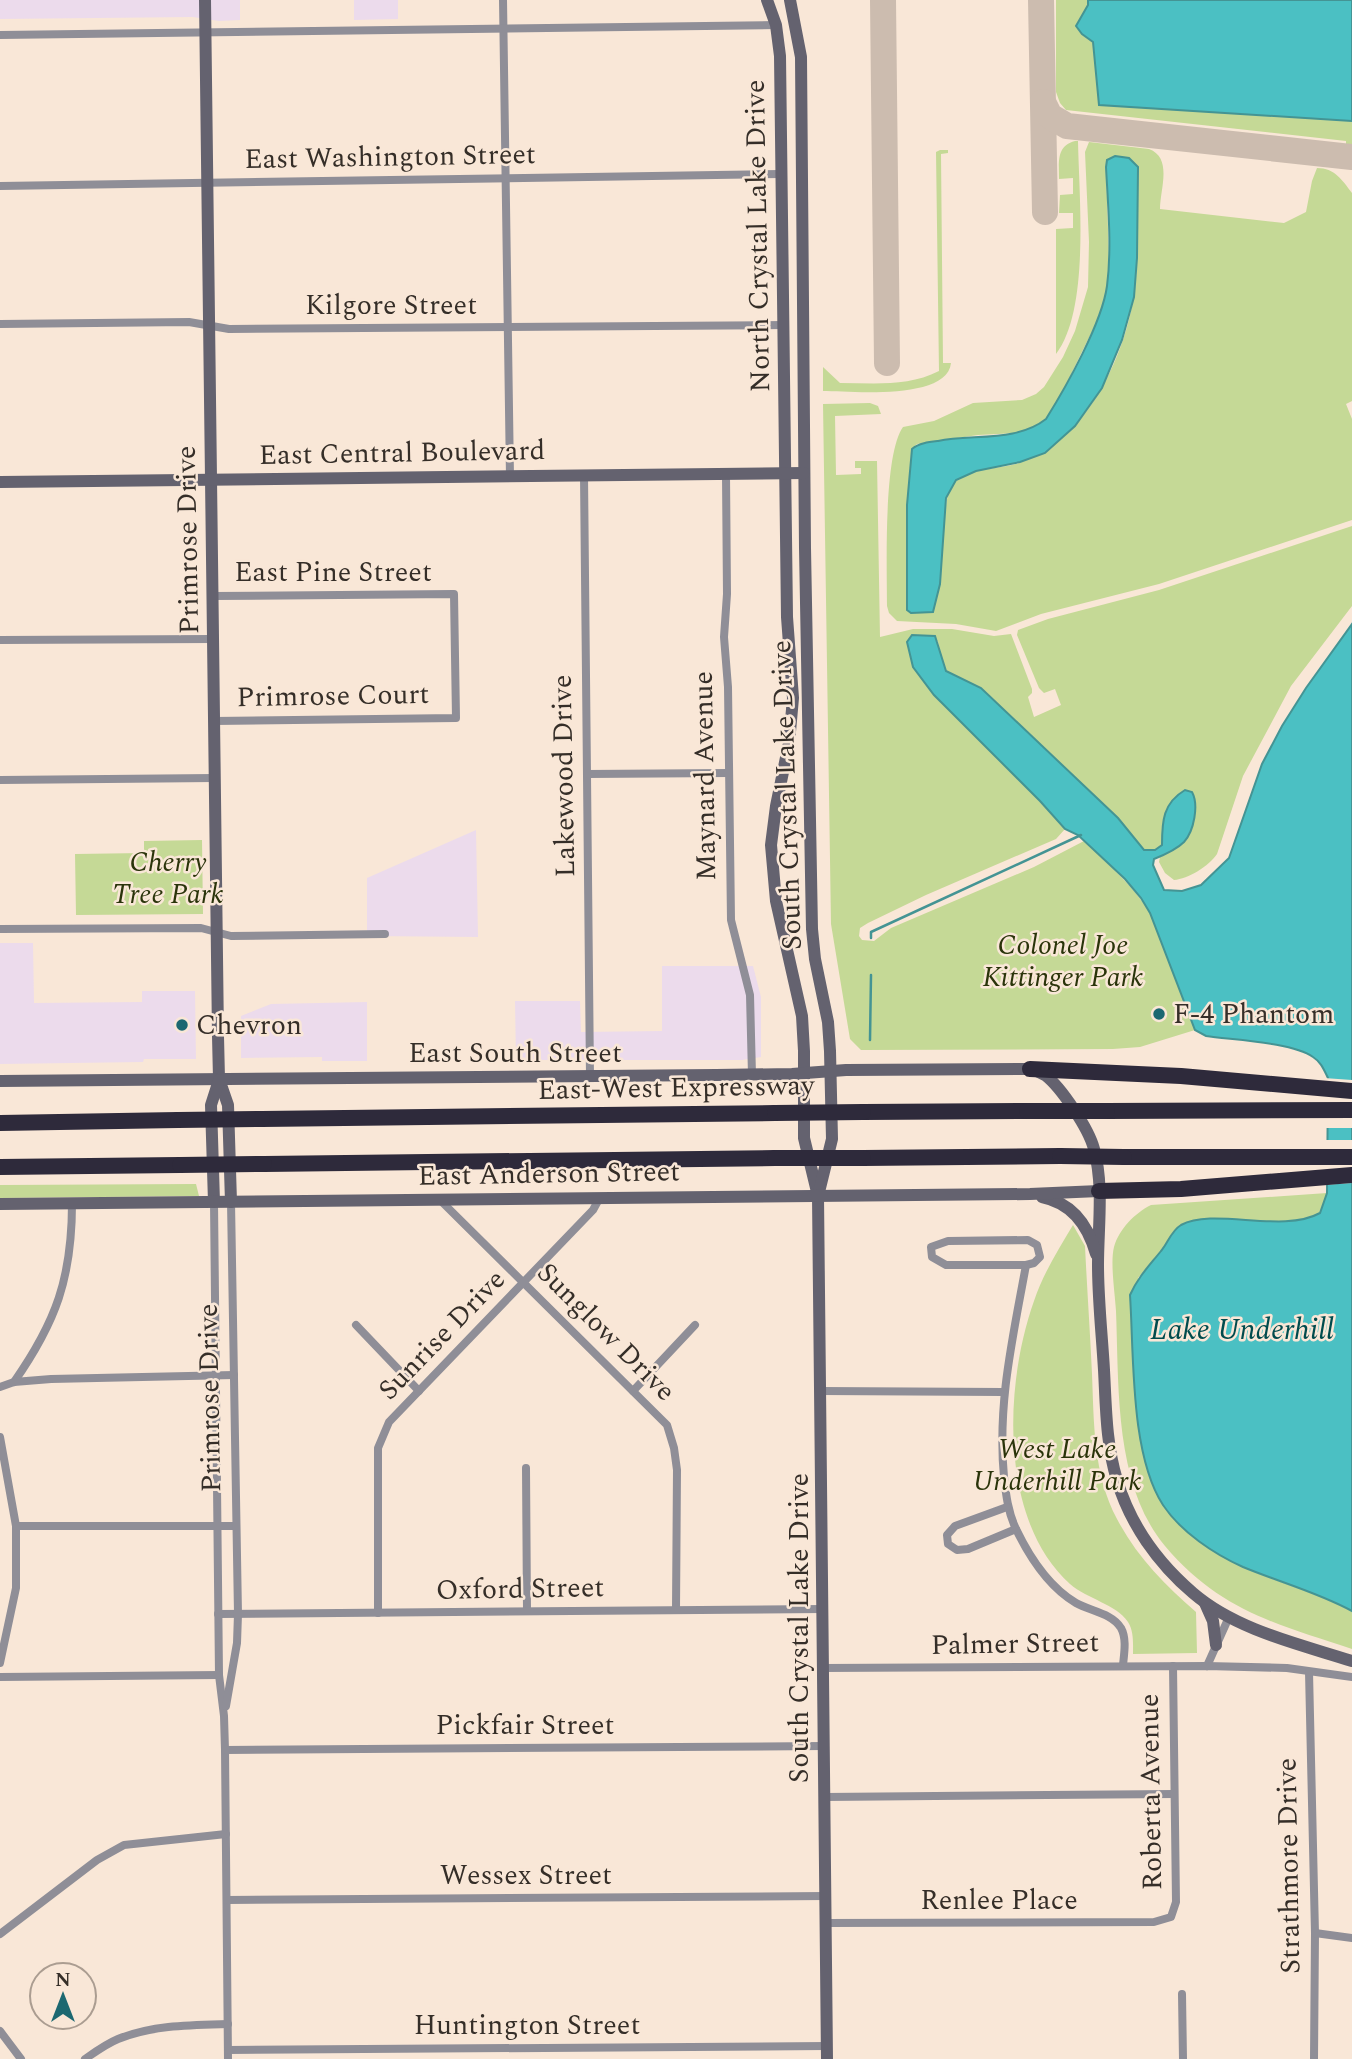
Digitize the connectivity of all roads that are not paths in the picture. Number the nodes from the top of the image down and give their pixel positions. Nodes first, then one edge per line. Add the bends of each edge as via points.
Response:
1 (205, 0) edge
2 (503, 0) edge
3 (767, 0) edge
4 (790, 0) edge
5 (776, 25) junction
6 (503, 30) junction
7 (205, 33) junction
8 (0, 35) edge
9 (780, 174) junction
10 (506, 178) junction
11 (207, 182) junction
12 (0, 186) edge
13 (0, 324) edge
14 (210, 325) junction
15 (783, 325) junction
16 (509, 328) junction
17 (804, 473) junction
18 (785, 474) junction
19 (584, 475) junction
20 (726, 475) junction
21 (510, 477) junction
22 (211, 479) junction
23 (0, 482) edge
24 (454, 594) joint
25 (213, 596) junction
26 (213, 639) junction
27 (0, 640) edge
28 (214, 721) junction
29 (729, 773) junction
30 (587, 774) junction
31 (214, 778) junction
32 (0, 780) edge
33 (0, 929) edge
34 (217, 932) junction
35 (385, 934) dead end
36 (1030, 1069) junction
37 (830, 1070) junction
38 (803, 1074) junction
39 (752, 1075) junction
40 (590, 1077) junction
41 (219, 1079) junction
42 (0, 1081) edge
43 (1352, 1091) edge
44 (1352, 1110) edge
45 (0, 1123) edge
46 (1352, 1157) edge
47 (0, 1167) edge
48 (1352, 1175) edge
49 (1099, 1191) junction
50 (1030, 1194) junction
51 (818, 1196) junction
52 (599, 1199) junction
53 (440, 1200) junction
54 (214, 1202) junction
55 (231, 1202) junction
56 (72, 1203) junction
57 (0, 1204) edge
58 (1098, 1264) junction
59 (1026, 1265) junction
60 (524, 1283) junction
61 (355, 1325) dead end
62 (695, 1325) dead end
63 (216, 1375) junction
64 (234, 1375) junction
65 (14, 1382) junction
66 (0, 1387) edge
67 (419, 1391) junction
68 (632, 1391) junction
69 (821, 1391) junction
70 (1003, 1392) junction
71 (0, 1437) edge
72 (526, 1468) dead end
73 (1007, 1507) junction
74 (16, 1526) junction
75 (217, 1526) junction
76 (236, 1526) junction
77 (1016, 1529) junction
78 (1205, 1602) junction
79 (823, 1609) junction
80 (676, 1610) junction
81 (527, 1611) junction
82 (378, 1613) junction
83 (218, 1614) junction
84 (238, 1614) junction
85 (1229, 1617) junction
86 (1216, 1645) junction
87 (1352, 1661) edge
88 (0, 1663) edge
89 (1123, 1665) junction
90 (1173, 1666) junction
91 (1207, 1666) junction
92 (823, 1668) junction
93 (1309, 1672) junction
94 (219, 1675) junction
95 (0, 1677) edge
96 (1352, 1677) edge
97 (224, 1716) junction
98 (824, 1746) junction
99 (225, 1749) junction
100 (1174, 1794) junction
101 (824, 1797) junction
102 (226, 1834) junction
103 (825, 1896) junction
104 (227, 1900) junction
105 (1171, 1917) joint
106 (826, 1923) junction
107 (1315, 1933) junction
108 (0, 1934) edge
109 (1352, 1938) edge
110 (1182, 1994) dead end
111 (228, 2024) junction
112 (0, 2031) edge
113 (827, 2053) edge
114 (228, 2055) edge
115 (22, 2059) edge
116 (85, 2059) edge
117 (1183, 2059) edge
118 (1314, 2059) edge

1 - 7 main road, Primrose Drive
2 - 6 street
3 - 5 main road, North Crystal Lake Drive
4 - 17 main road, North Crystal Lake Drive via 801,57
5 - 6 street
5 - 9 main road, North Crystal Lake Drive
6 - 7 street
6 - 10 street
7 - 8 street
7 - 11 main road, Primrose Drive
9 - 10 street, East Washington Street
9 - 15 main road, North Crystal Lake Drive
10 - 11 street, East Washington Street
10 - 16 street
11 - 12 street, East Washington Street
11 - 14 main road, Primrose Drive
13 - 14 street, Kilgore Street via 189,321
14 - 16 street, Kilgore Street via 229,329
14 - 22 main road, Primrose Drive
15 - 16 street, Kilgore Street
15 - 18 main road, North Crystal Lake Drive
16 - 21 street
17 - 18 main road, East Central Boulevard
17 - 37 main road, South Crystal Lake Drive via 812,929 828,1022
18 - 20 main road, East Central Boulevard
18 - 38 main road, South Crystal Lake Drive via 793,698 771,845 780,926 802,1016
19 - 20 main road, East Central Boulevard
19 - 21 main road, East Central Boulevard
19 - 30 street, Lakewood Drive
20 - 29 street, Maynard Avenue via 723,637
21 - 22 main road, East Central Boulevard
22 - 23 main road, East Central Boulevard
22 - 25 main road, Primrose Drive
24 - 25 street, East Pine Street
24 - 28 street, Primrose Court via 456,718
25 - 26 main road, Primrose Drive
26 - 27 street
26 - 28 main road, Primrose Drive
28 - 31 main road, Primrose Drive
29 - 30 street
29 - 39 street, Maynard Avenue via 731,920 750,995
30 - 40 street, Lakewood Drive
31 - 32 street
31 - 34 main road, Primrose Drive
33 - 34 street via 201,928
34 - 35 street via 231,936
34 - 41 main road, Primrose Drive
36 - 37 main road, East South Street
36 - 43 highway
36 - 49 main road via 1048,1077 1088,1132 1097,1161
37 - 38 main road, East South Street
37 - 51 main road, South Crystal Lake Drive via 832,1139
38 - 39 main road, East South Street
38 - 51 main road, South Crystal Lake Drive via 804,1138
39 - 40 main road, East South Street
40 - 41 main road, East South Street
41 - 42 main road, East South Street
41 - 54 main road, Primrose Drive via 211,1105
41 - 55 main road, Primrose Drive via 228,1105
44 - 45 highway, East-West Expressway, bridge
46 - 47 highway, bridge
48 - 49 highway
49 - 50 main road, East Anderson Street
49 - 58 main road
50 - 51 main road, East Anderson Street
50 - 58 main road via 1069,1208 1091,1239
51 - 52 main road, East Anderson Street
51 - 69 main road, South Crystal Lake Drive
52 - 53 main road, East Anderson Street
52 - 60 street, Sunrise Drive
53 - 55 main road, East Anderson Street
53 - 60 street, Sunglow Drive
54 - 55 main road, East Anderson Street
54 - 56 main road, East Anderson Street
54 - 63 street, Primrose Drive
55 - 64 street, Primrose Drive
56 - 57 main road, East Anderson Street
56 - 65 street via 65,1283 42,1339
58 - 78 main road via 1107,1419 1117,1481 1144,1539 1164,1565
59 - 59 street via 1040,1256 1037,1245 1028,1240 948,1241 931,1247 932,1257 946,1265
59 - 70 street
60 - 67 street, Sunrise Drive
60 - 68 street, Sunglow Drive
61 - 67 street
62 - 68 street
63 - 64 street
63 - 65 street
63 - 75 street, Primrose Drive
64 - 76 street, Primrose Drive
65 - 66 street
67 - 82 street, Sunrise Drive via 389,1422 378,1448
68 - 80 street, Sunglow Drive via 667,1425 674,1448
69 - 70 street
69 - 79 main road, South Crystal Lake Drive
70 - 73 street via 1001,1447
71 - 74 street
72 - 81 street
73 - 77 street
73 - 77 street via 955,1526 947,1535 948,1544 957,1550 968,1549
74 - 75 street
74 - 88 street via 16,1588
75 - 76 street
75 - 83 street, Primrose Drive
76 - 84 street, Primrose Drive
77 - 89 street via 1042,1574 1075,1602 1110,1617 1121,1627
78 - 85 main road
78 - 86 main road
79 - 80 street, Oxford Street
79 - 92 main road, South Crystal Lake Drive
80 - 81 street, Oxford Street
81 - 82 street, Oxford Street
82 - 84 street, Oxford Street
83 - 84 street, Oxford Street
83 - 94 street, Primrose Drive
84 - 97 street, Primrose Drive
85 - 86 street
85 - 87 main road
86 - 91 street
89 - 90 street, Palmer Street
89 - 92 street, Palmer Street
90 - 91 street, Palmer Street
90 - 100 street, Roberta Avenue
91 - 93 street, Palmer Street
92 - 98 main road, South Crystal Lake Drive
93 - 96 street, Palmer Street
93 - 107 street, Strathmore Drive
94 - 95 street
94 - 97 street, Primrose Drive
97 - 99 street, Primrose Drive
98 - 99 street, Pickfair Street
98 - 101 main road, South Crystal Lake Drive
99 - 102 street, Primrose Drive
100 - 101 street
100 - 105 street, Roberta Avenue via 1176,1902
101 - 103 main road, South Crystal Lake Drive
102 - 104 street, Primrose Drive
102 - 108 street via 124,1845 97,1860
103 - 104 street, Wessex Street
103 - 106 main road, South Crystal Lake Drive
104 - 111 street, Primrose Drive
105 - 106 street, Renlee Place via 1154,1922
106 - 113 main road, South Crystal Lake Drive
107 - 109 street
107 - 118 street, Strathmore Drive
110 - 117 street
111 - 114 street, Primrose Drive
111 - 116 street via 146,2030 116,2040
112 - 115 street
113 - 114 street, Huntington Street

